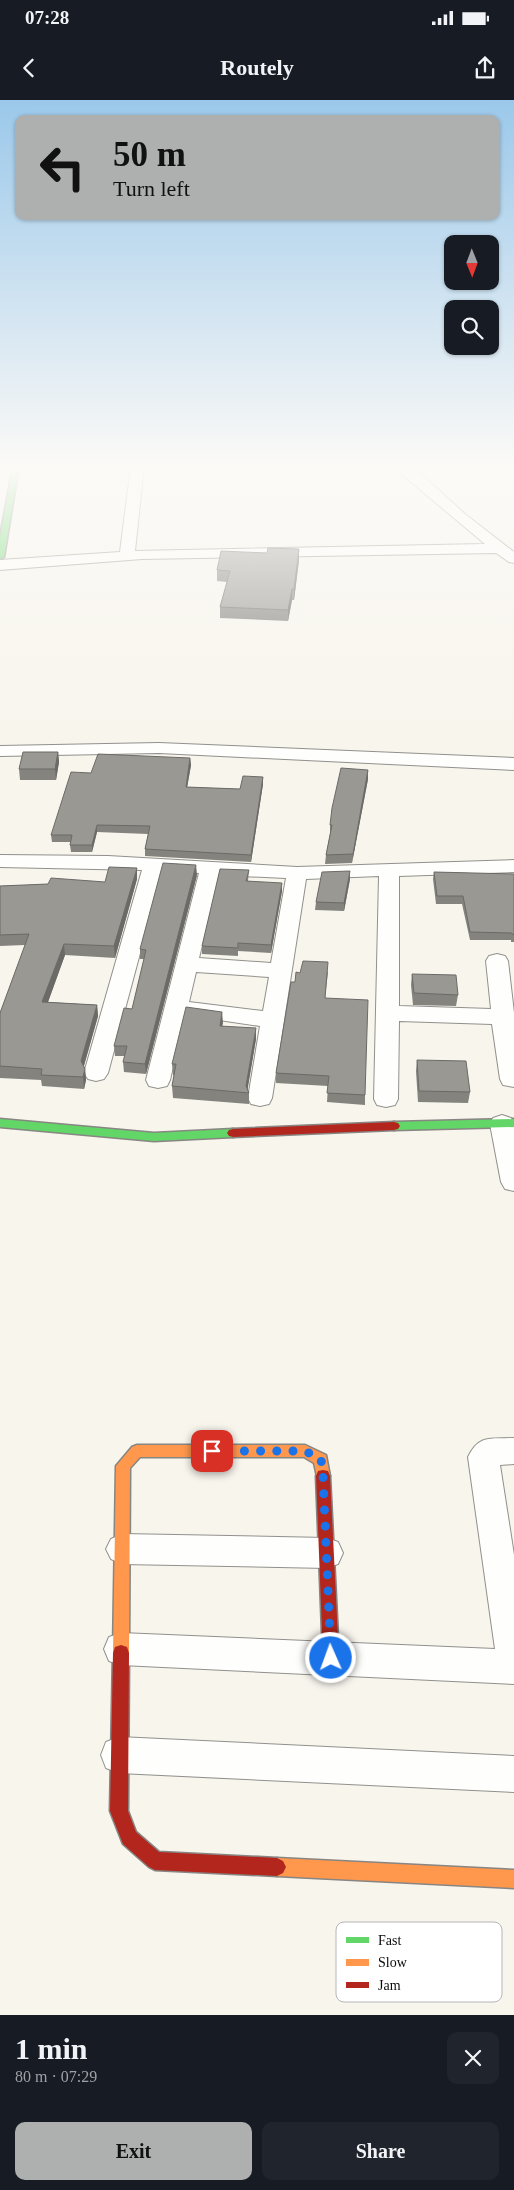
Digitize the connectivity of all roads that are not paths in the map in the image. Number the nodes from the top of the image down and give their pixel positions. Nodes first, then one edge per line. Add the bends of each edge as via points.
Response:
1 (157, 555) edge
2 (127, 556) joint
3 (0, 565) edge
4 (0, 751) edge
5 (514, 764) edge
6 (0, 861) edge
7 (154, 864) junction
8 (514, 866) edge
9 (210, 868) junction
10 (389, 869) junction
11 (297, 874) junction
12 (497, 961) dead end
13 (187, 964) junction
14 (280, 971) junction
15 (176, 1007) junction
16 (387, 1013) junction
17 (502, 1016) junction
18 (272, 1020) junction
19 (96, 1073) dead end
20 (512, 1078) dead end
21 (158, 1080) dead end
22 (260, 1098) dead end
23 (386, 1099) dead end
24 (0, 1123) edge
25 (508, 1124) edge
26 (514, 1182) edge
27 (514, 1451) edge
28 (122, 1549) junction
29 (327, 1553) junction
30 (121, 1649) junction
31 (331, 1658) junction
32 (514, 1665) edge
33 (120, 1755) junction
34 (514, 1774) edge
35 (514, 1879) edge

1 - 2 street
2 - 3 street
4 - 5 street via 159,748
6 - 7 street
7 - 9 street
7 - 19 street
8 - 10 street
9 - 11 street
9 - 13 street
10 - 11 street
10 - 16 street
11 - 14 street
12 - 17 street
13 - 14 street
13 - 15 street
14 - 18 street
15 - 18 street
15 - 21 street
16 - 17 street
16 - 23 street
17 - 20 street
18 - 22 street
24 - 25 street via 154,1137 374,1126
25 - 26 street
27 - 32 street via 487,1452 483,1457
28 - 29 street
28 - 29 street via 123,1466 137,1451 305,1451 321,1459
28 - 30 street
29 - 31 street
30 - 31 street
30 - 33 street
31 - 32 street
33 - 34 street
33 - 35 street via 119,1811 129,1838 155,1861

